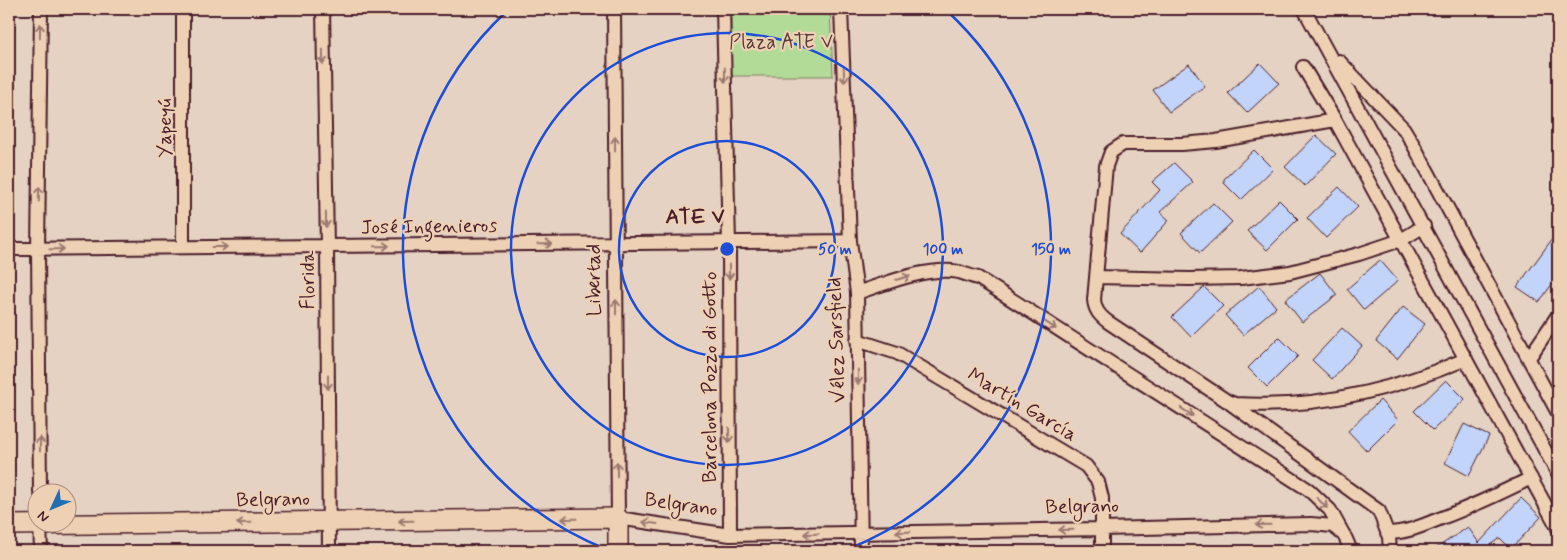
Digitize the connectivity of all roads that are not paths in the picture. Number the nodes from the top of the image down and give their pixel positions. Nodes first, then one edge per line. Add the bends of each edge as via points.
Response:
1 (41, 9) edge
2 (183, 9) edge
3 (323, 9) edge
4 (614, 9) edge
5 (723, 9) edge
6 (841, 9) edge
7 (1304, 9) edge
8 (1327, 48) junction
9 (1303, 67) dead end
10 (1335, 120) junction
11 (1424, 226) junction
12 (1401, 240) junction
13 (850, 241) junction
14 (616, 243) junction
15 (729, 244) junction
16 (183, 247) junction
17 (327, 247) junction
18 (38, 249) junction
19 (9, 250) edge
20 (1096, 277) junction
21 (857, 293) junction
22 (1558, 315) edge
23 (857, 340) junction
24 (1529, 358) junction
25 (1466, 359) junction
26 (1227, 401) junction
27 (1558, 413) edge
28 (1558, 474) edge
29 (1531, 478) junction
30 (40, 482) edge
31 (618, 518) junction
32 (329, 522) junction
33 (28, 524) edge
34 (78, 524) edge
35 (9, 525) edge
36 (1558, 528) edge
37 (1102, 529) junction
38 (40, 532) edge
39 (860, 533) junction
40 (1388, 533) junction
41 (730, 535) junction
42 (1344, 535) junction
43 (41, 551) edge
44 (329, 551) edge
45 (618, 551) edge
46 (861, 551) edge
47 (1102, 551) edge
48 (1351, 551) edge
49 (1390, 551) edge

18 -> 1 street
2 - 16 street, Yapeyú
3 -> 17 street, Florida
14 -> 4 street, Libertad
5 -> 15 street, Barcelona Pozzo di Gotto
6 -> 13 street, Vélez Sarsfield
7 - 8 street
8 - 11 street
8 - 24 street via 1404,129 1414,144
9 - 10 street
10 - 12 street
10 - 20 street via 1216,141 1123,144 1111,152 1106,166
11 - 12 street
11 - 28 street
12 - 20 street via 1312,267 1240,278
12 - 25 street
13 - 15 street, José Ingenieros
13 - 21 street, Vélez Sarsfield
14 - 15 street, José Ingenieros
17 -> 14 street, José Ingenieros
31 -> 14 street, Libertad
15 -> 41 street, Barcelona Pozzo di Gotto
16 -> 17 street, José Ingenieros
18 -> 16 street, José Ingenieros
17 -> 32 street, Florida
18 - 19 street, José Ingenieros
30 -> 18 street
20 - 26 street via 1094,300 1100,316
21 - 23 street, Vélez Sarsfield
21 -> 42 street via 907,276 942,271 978,278 1309,490 1330,510
22 - 24 street
23 - 37 street, Martín García via 897,353 1086,466 1098,482 1102,498
23 -> 39 street, Vélez Sarsfield
24 - 27 street
25 - 26 street via 1402,384 1332,398 1294,403 1242,404
25 - 29 street
26 - 40 street via 1380,511
29 - 36 street
29 - 40 street via 1473,507 1412,529
31 -> 32 main road, Belgrano
41 -> 31 street, Belgrano
31 - 45 main road, Libertad
32 -> 34 main road, Belgrano
32 - 44 street, Florida
33 - 35 main road, Belgrano
37 -> 39 street, Belgrano
42 -> 37 street, Belgrano via 1333,526 1311,524
37 - 47 street, Martín García
38 - 43 street
39 -> 41 street, Belgrano
39 - 46 street, Vélez Sarsfield
40 - 49 street
42 - 48 street

